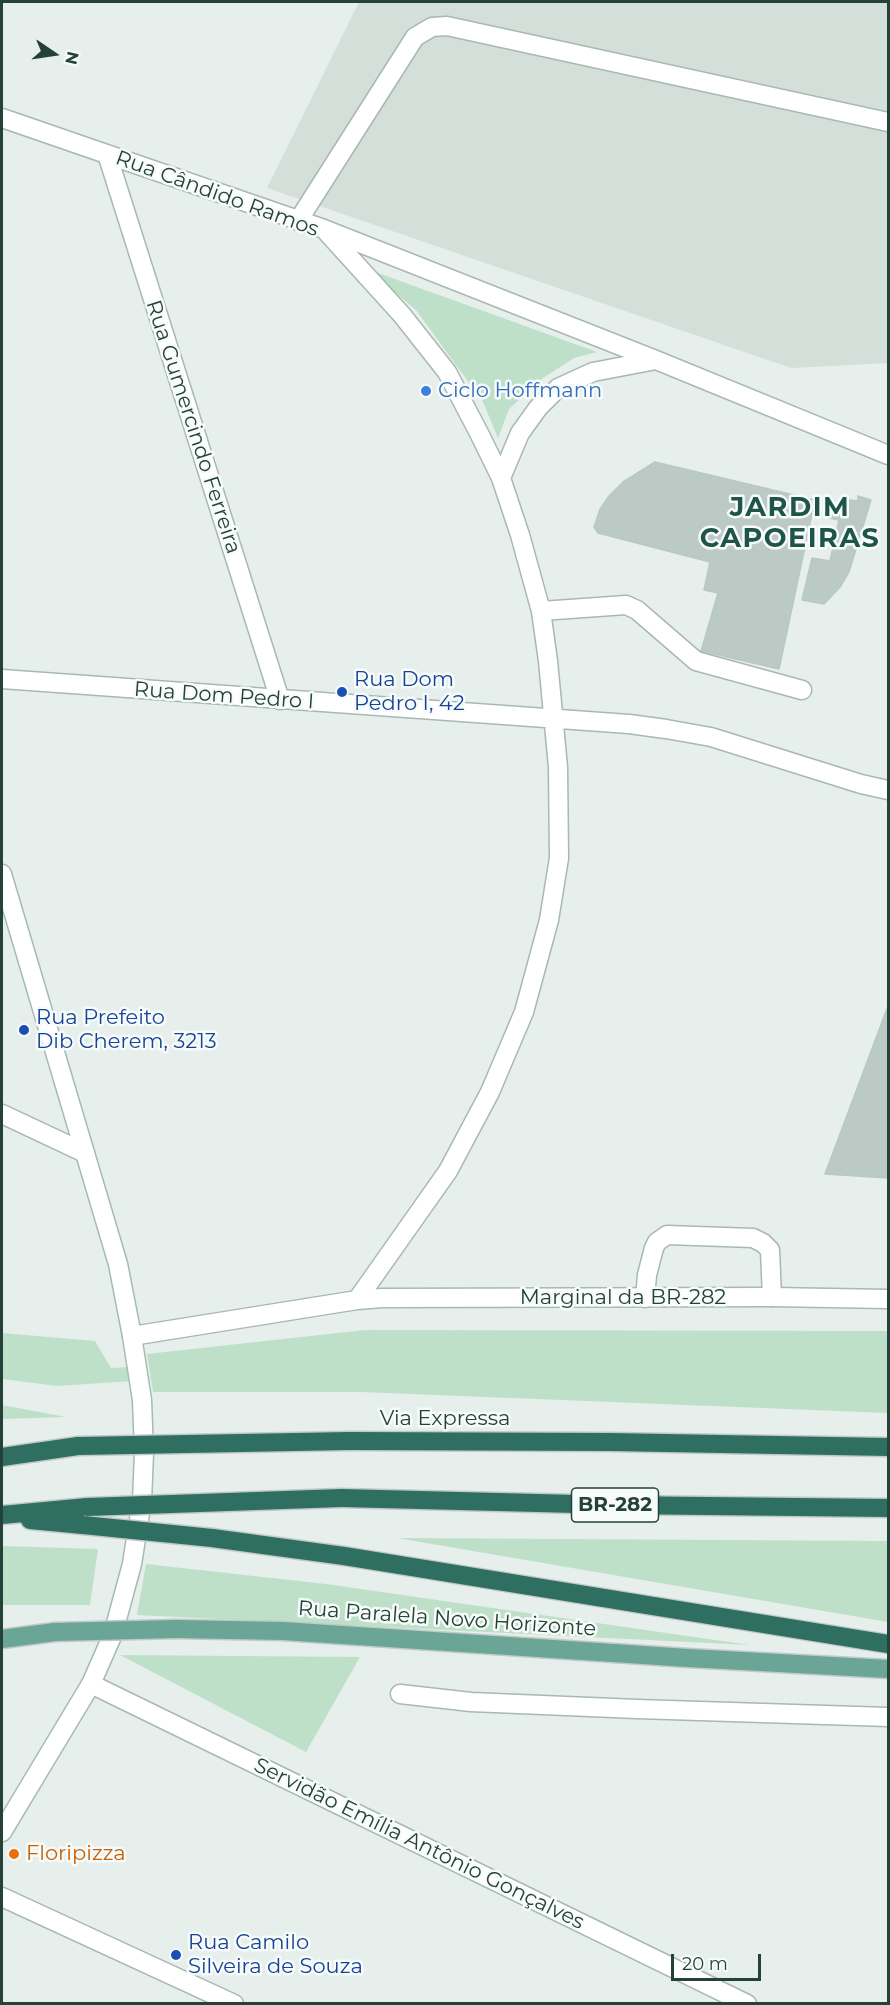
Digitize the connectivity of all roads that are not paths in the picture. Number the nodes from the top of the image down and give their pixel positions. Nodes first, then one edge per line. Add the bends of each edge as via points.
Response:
1 (2, 118) edge
2 (888, 122) edge
3 (107, 154) junction
4 (298, 221) junction
5 (324, 229) junction
6 (656, 360) junction
7 (888, 455) edge
8 (501, 478) junction
9 (541, 610) junction
10 (2, 679) edge
11 (802, 690) dead end
12 (280, 700) junction
13 (554, 720) junction
14 (888, 790) edge
15 (2, 874) edge
16 (2, 1114) edge
17 (85, 1153) junction
18 (772, 1297) junction
19 (645, 1298) junction
20 (888, 1299) edge
21 (357, 1300) junction
22 (132, 1336) junction
23 (888, 1447) edge
24 (2, 1457) edge
25 (888, 1508) edge
26 (2, 1516) edge
27 (2, 1639) edge
28 (888, 1644) edge
29 (888, 1670) edge
30 (91, 1684) junction
31 (400, 1694) dead end
32 (888, 1717) edge
33 (2, 1832) edge
34 (2, 1897) edge
35 (234, 2004) edge
36 (747, 2004) edge

1 - 3 street, Rua Cândido Ramos
2 - 4 street via 459,28 432,27 415,37
3 - 4 street, Rua Cândido Ramos
3 - 12 street, Rua Gumercindo Ferreira
4 - 5 street, Rua Cândido Ramos
5 - 6 street
5 - 8 street, Rua Cândido Ramos via 402,315 447,372
6 - 7 street
6 - 8 street via 593,372 558,388 520,433
8 - 9 street, Rua Cândido Ramos
9 - 11 street via 626,605 696,661
9 - 13 street, Rua Cândido Ramos
10 - 12 street, Rua Dom Pedro I
12 - 13 street, Rua Dom Pedro I
13 - 14 street, Rua Dom Pedro I via 629,724 711,737
13 - 21 street, Rua Cândido Ramos via 559,858 549,920 524,1012 490,1092 448,1171
15 - 17 street
16 - 17 street
17 - 22 street via 118,1264
18 - 19 street, Marginal da BR-282
18 - 19 street via 770,1250 763,1243 753,1238 667,1235 654,1248
18 - 20 street, Marginal da BR-282
19 - 21 street, Marginal da BR-282
21 - 22 street
22 - 30 street via 142,1401 142,1501 132,1564 113,1634
23 - 24 highway, Via Expressa, bridge via 349,1441 78,1446
25 - 26 highway, BR-282, bridge via 341,1498 87,1507
26 - 28 highway, bridge via 344,1556
27 - 29 main road, Rua Paralela Novo Horizonte, bridge via 55,1632 283,1631
30 - 33 street
30 - 36 street, Servidão Emília Antônio Gonçalves
31 - 32 street via 504,1703
34 - 35 street

